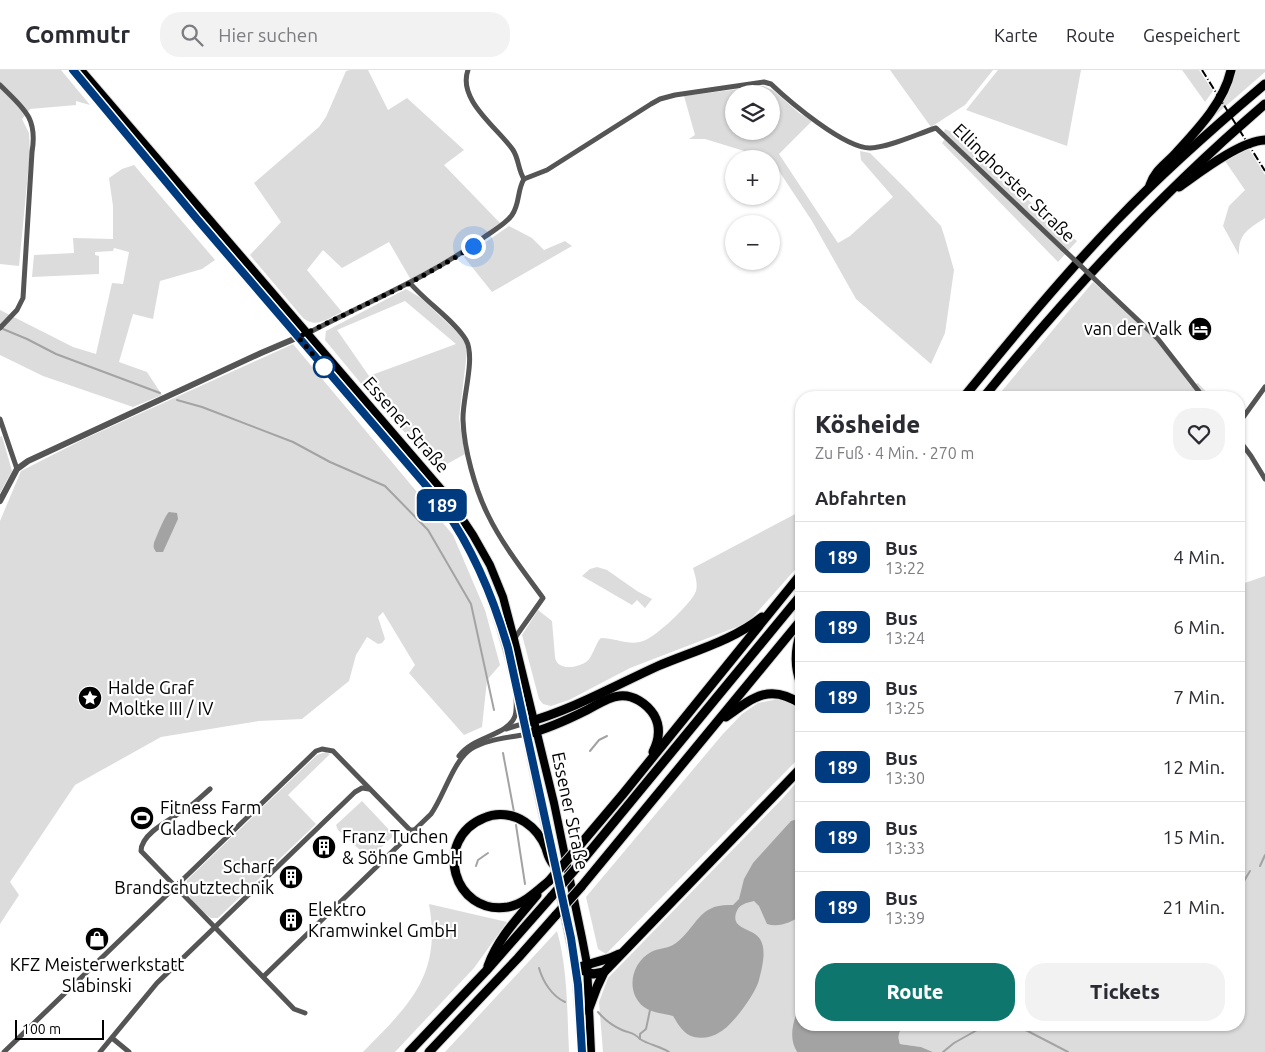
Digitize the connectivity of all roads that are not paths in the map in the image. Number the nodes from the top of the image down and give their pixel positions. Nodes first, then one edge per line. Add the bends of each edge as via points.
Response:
1 (73, 70) edge
2 (81, 70) edge
3 (468, 70) edge
4 (1231, 70) edge
5 (1265, 84) edge
6 (0, 85) edge
7 (1265, 104) edge
8 (1265, 140) edge
9 (524, 179) junction
10 (1149, 188) junction
11 (1161, 198) junction
12 (410, 283) junction
13 (0, 328) edge
14 (308, 333) junction
15 (298, 337) junction
16 (1265, 387) edge
17 (969, 391) edge
18 (989, 391) edge
19 (1199, 391) edge
20 (1245, 415) edge
21 (0, 419) edge
22 (1245, 448) edge
23 (17, 469) junction
24 (1265, 479) edge
25 (0, 501) edge
26 (795, 582) edge
27 (795, 602) edge
28 (777, 604) junction
29 (795, 627) edge
30 (514, 639) junction
31 (517, 685) junction
32 (795, 700) edge
33 (534, 721) junction
34 (525, 723) junction
35 (714, 726) junction
36 (501, 731) junction
37 (537, 731) junction
38 (526, 734) junction
39 (795, 774) edge
40 (451, 778) junction
41 (210, 789) dead end
42 (370, 789) junction
43 (623, 794) junction
44 (416, 830) junction
45 (554, 865) junction
46 (549, 881) junction
47 (176, 887) junction
48 (216, 927) junction
49 (623, 952) junction
50 (576, 968) junction
51 (587, 968) junction
52 (486, 971) junction
53 (604, 972) junction
54 (264, 976) junction
55 (588, 1011) junction
56 (306, 1013) dead end
57 (112, 1038) junction
58 (4, 1052) edge
59 (100, 1052) edge
60 (128, 1052) edge
61 (408, 1052) edge
62 (429, 1052) edge
63 (582, 1052) edge
64 (591, 1052) edge

1 - 15 main road, Essener Straße
2 - 14 main road, Essener Straße
3 - 9 street via 465,86 470,96 513,150
4 - 10 highway via 1226,89 1211,112 1155,172
5 - 10 highway
6 - 13 street via 26,112 34,137 25,289 20,304
7 - 11 highway
8 - 11 highway via 1234,151
9 - 12 street via 510,218 458,256
9 - 19 street, Ellinghorster Straße, bridge via 547,170 660,99 768,82 801,112 857,146 870,148 888,144 936,128 1158,338
10 - 17 highway via 1060,282
11 - 18 highway via 1077,286
12 - 14 street
12 - 30 street via 466,340 469,357 463,418 473,475 488,516 542,598
14 - 15 street
14 - 30 main road, Essener Straße via 447,496 490,565
15 - 23 street via 40,455
15 - 31 main road, Essener Straße via 454,522 494,603
16 - 20 street
21 - 23 street
22 - 24 street
23 - 25 street
26 - 28 highway
27 - 52 highway, bridge via 577,867
28 - 33 highway via 751,626 731,637 657,666 577,706
28 - 43 highway
29 - 35 highway
30 - 33 main road, Essener Straße
31 - 34 main road, Essener Straße
31 - 36 street via 515,714 510,725
32 - 35 highway via 781,694 760,695
33 - 34 highway
33 - 37 main road, Essener Straße
34 - 36 street
34 - 38 main road, Essener Straße
35 - 62 highway, bridge via 556,915
36 - 40 street via 463,751 454,762
37 - 38 highway
37 - 43 highway via 619,696 645,704 657,722 657,742
37 - 51 main road, Essener Straße
38 - 40 street via 472,748 463,755
38 - 45 main road, Essener Straße
39 - 49 highway
40 - 44 street via 438,804
41 - 47 street via 156,829 141,846 141,851
42 - 44 street via 410,830
42 - 47 street via 333,751 316,751
42 - 48 street via 362,788 355,792
43 - 46 highway, bridge
44 - 54 street
45 - 46 highway via 538,834 524,822 510,816 500,814 479,820 464,832 457,843 454,857 456,878 467,895 484,905 499,908 516,904
45 - 50 main road, Essener Straße
46 - 52 highway via 501,937
47 - 48 street
47 - 58 street
48 - 54 street
48 - 57 street via 157,982
49 - 51 highway
49 - 53 highway
50 - 51 highway
50 - 63 main road, Essener Straße
51 - 53 highway via 598,974
51 - 55 main road, Essener Straße
52 - 61 highway
53 - 55 highway
54 - 56 street via 294,1009
55 - 64 main road, Essener Straße
57 - 59 street
57 - 60 street

